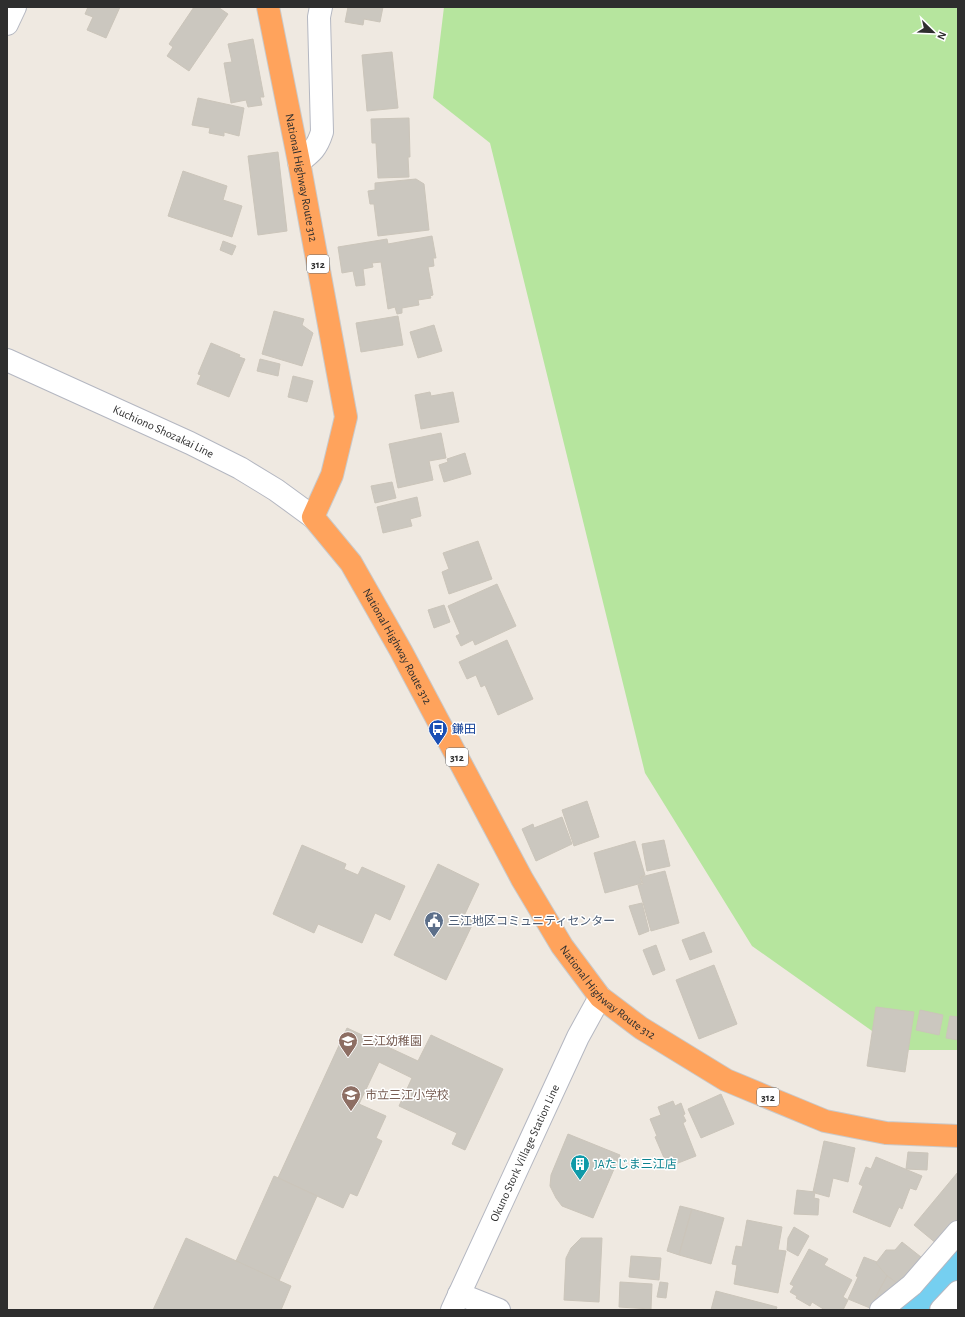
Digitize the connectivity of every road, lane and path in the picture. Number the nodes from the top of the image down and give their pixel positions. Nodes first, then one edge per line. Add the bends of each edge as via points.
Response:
1 (15, 7) edge
2 (268, 7) edge
3 (321, 7) edge
4 (7, 24) edge
5 (299, 162) junction
6 (7, 360) edge
7 (313, 517) junction
8 (600, 997) junction
9 (958, 1136) edge
10 (958, 1232) edge
11 (958, 1292) edge
12 (455, 1302) edge
13 (499, 1310) edge
14 (881, 1310) edge
15 (941, 1310) edge

1 - 4 main road
2 - 5 highway, National Highway Route 312 / 312
3 - 5 main road via 319,17 322,132 313,152
5 - 7 highway, National Highway Route 312 / 312 via 346,417 332,475
6 - 7 main road, Kuchiono Shozakai Line via 240,468
7 - 8 highway, National Highway Route 312 / 312 via 351,563 401,651 522,879 562,946
8 - 9 highway, National Highway Route 312 / 312 via 641,1028 726,1080 826,1121 886,1133
8 - 12 main road, Okuno Stork Village Station Line via 578,1037
10 - 14 main road via 912,1285
11 - 15 main road
12 - 13 main road

